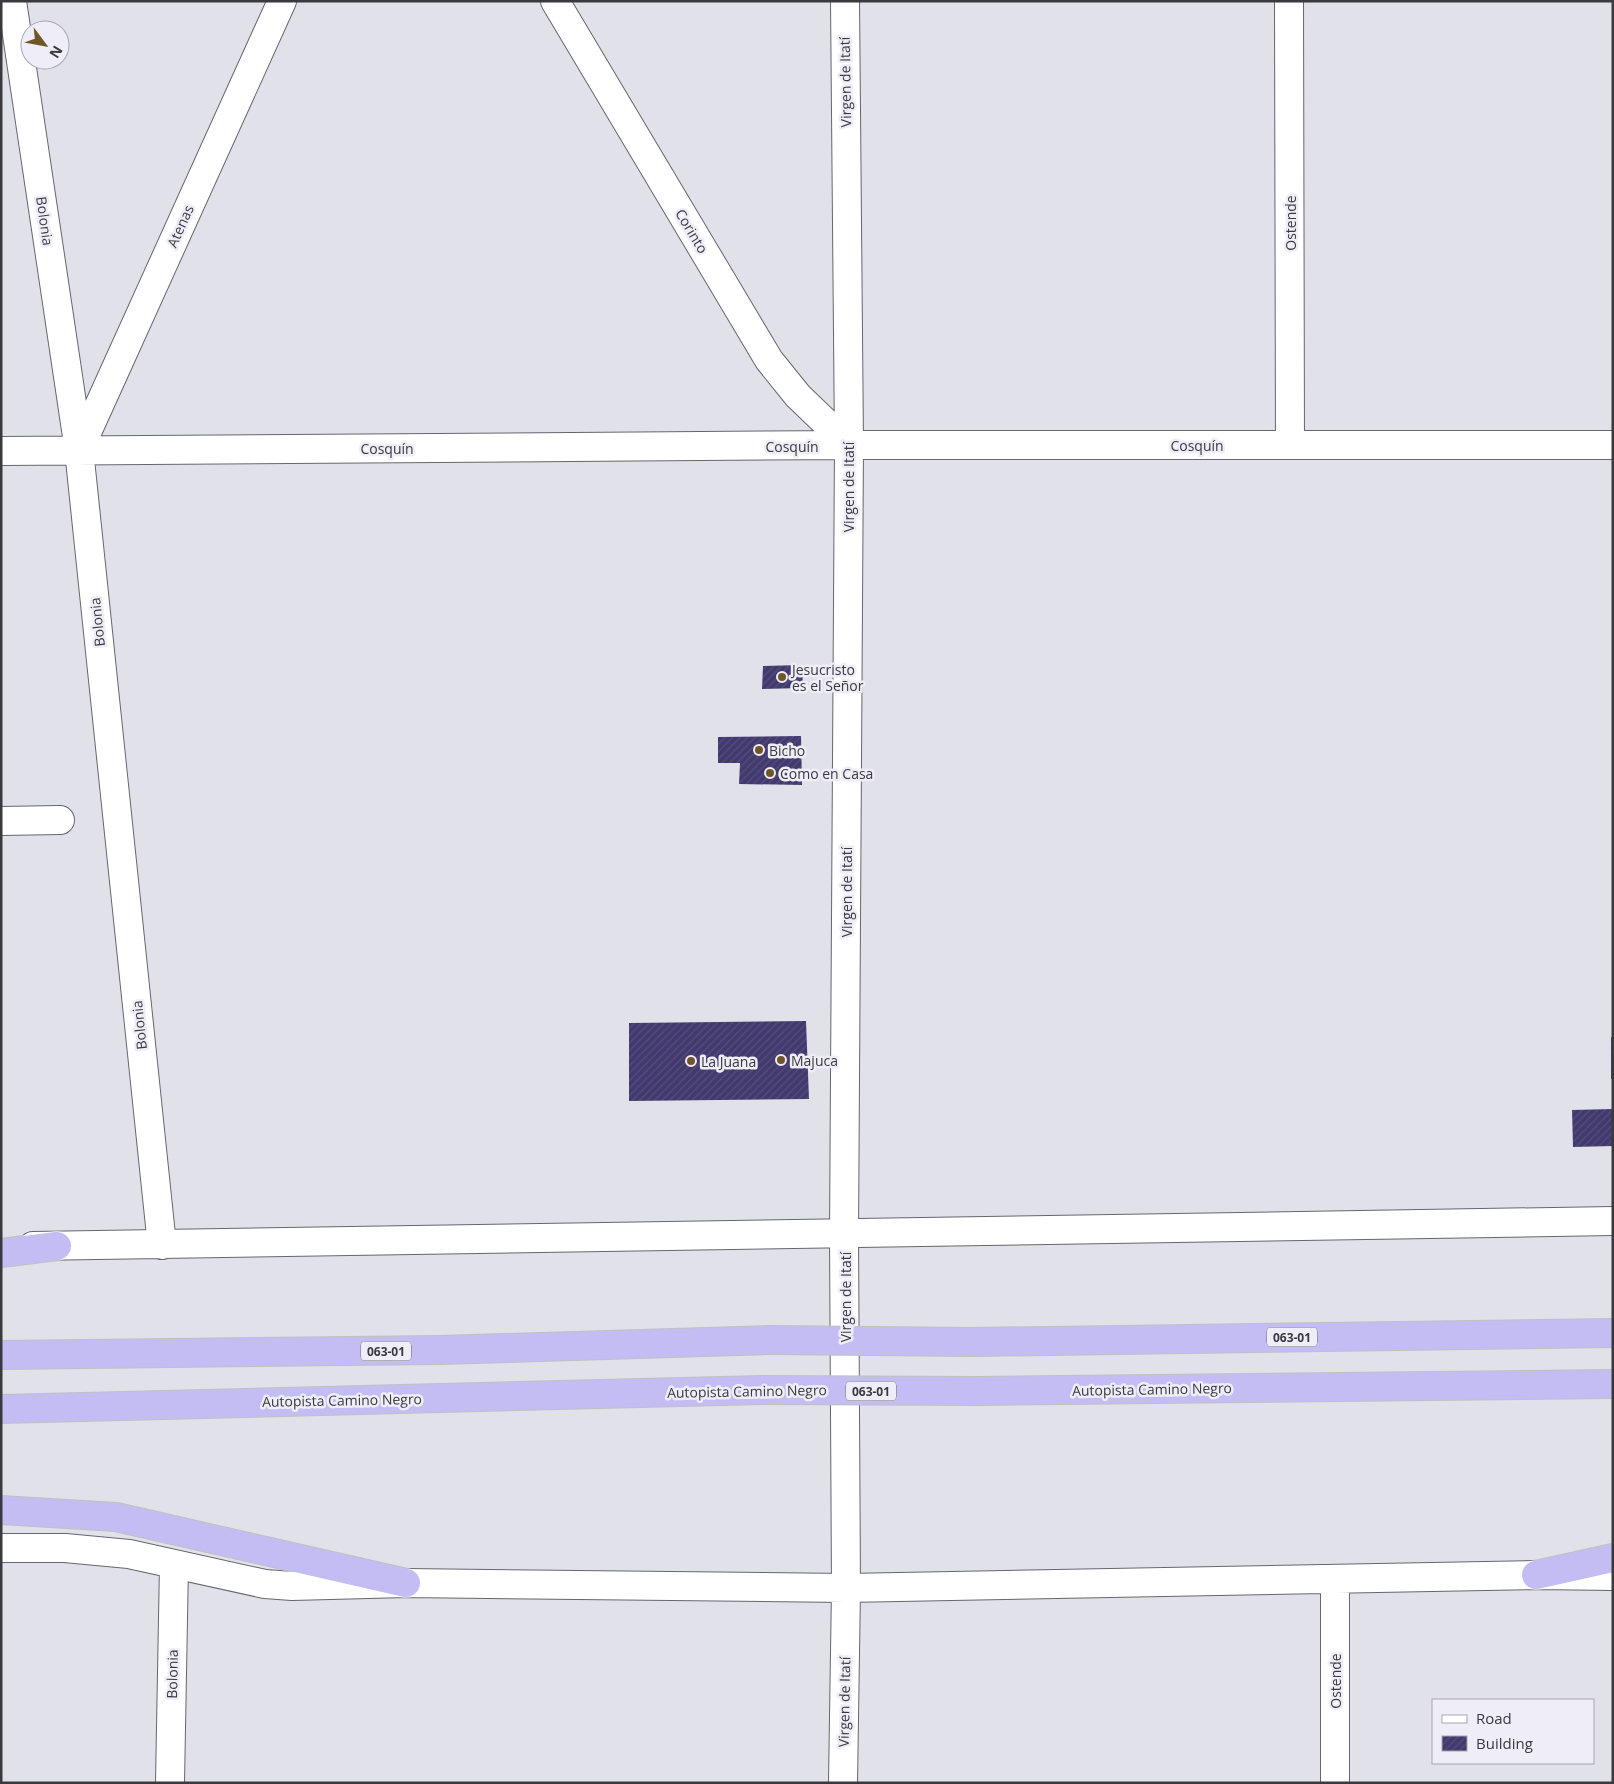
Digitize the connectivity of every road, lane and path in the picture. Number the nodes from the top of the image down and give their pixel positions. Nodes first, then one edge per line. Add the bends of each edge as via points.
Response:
1 (12, 1) edge
2 (282, 1) edge
3 (555, 1) edge
4 (845, 1) edge
5 (1289, 1) edge
6 (1290, 445) junction
7 (1613, 445) edge
8 (849, 446) junction
9 (79, 450) junction
10 (1, 451) edge
11 (60, 820) dead end
12 (1, 822) edge
13 (1613, 1221) edge
14 (844, 1236) junction
15 (162, 1245) junction
16 (1, 1246) edge
17 (57, 1246) junction
18 (1, 1253) edge
19 (1613, 1333) edge
20 (1, 1355) edge
21 (1613, 1384) edge
22 (1, 1408) edge
23 (1, 1510) edge
24 (1, 1548) edge
25 (1613, 1558) edge
26 (174, 1564) junction
27 (1536, 1575) junction
28 (1613, 1576) edge
29 (1335, 1580) junction
30 (406, 1583) junction
31 (846, 1588) junction
32 (170, 1783) edge
33 (843, 1783) edge
34 (1335, 1783) edge

1 - 9 street, Bolonia
2 - 9 street, Atenas
3 - 8 street, Corinto via 769,360 798,396
4 - 8 street, Virgen de Itatí
5 - 6 street, Ostende
6 - 7 street, Cosquín
6 - 8 street, Cosquín
8 - 9 street, Cosquín
8 - 14 street, Virgen de Itatí
9 - 10 street, Cosquín
9 - 15 street, Bolonia
11 - 12 street
13 - 14 street
14 - 15 street
14 - 31 street, Virgen de Itatí
15 - 17 street
16 - 17 street
17 - 18 highway
19 - 20 highway, 063-01, bridge via 972,1342 770,1340 440,1350
21 - 22 highway, Autopista Camino Negro / 063-01, bridge via 978,1391 763,1390
23 - 30 highway via 116,1517
24 - 26 street via 93,1550
25 - 27 highway
26 - 30 street via 265,1584
26 - 32 street, Bolonia
27 - 28 street
27 - 29 street
29 - 31 street
29 - 34 street, Ostende
30 - 31 street
31 - 33 street, Virgen de Itatí

